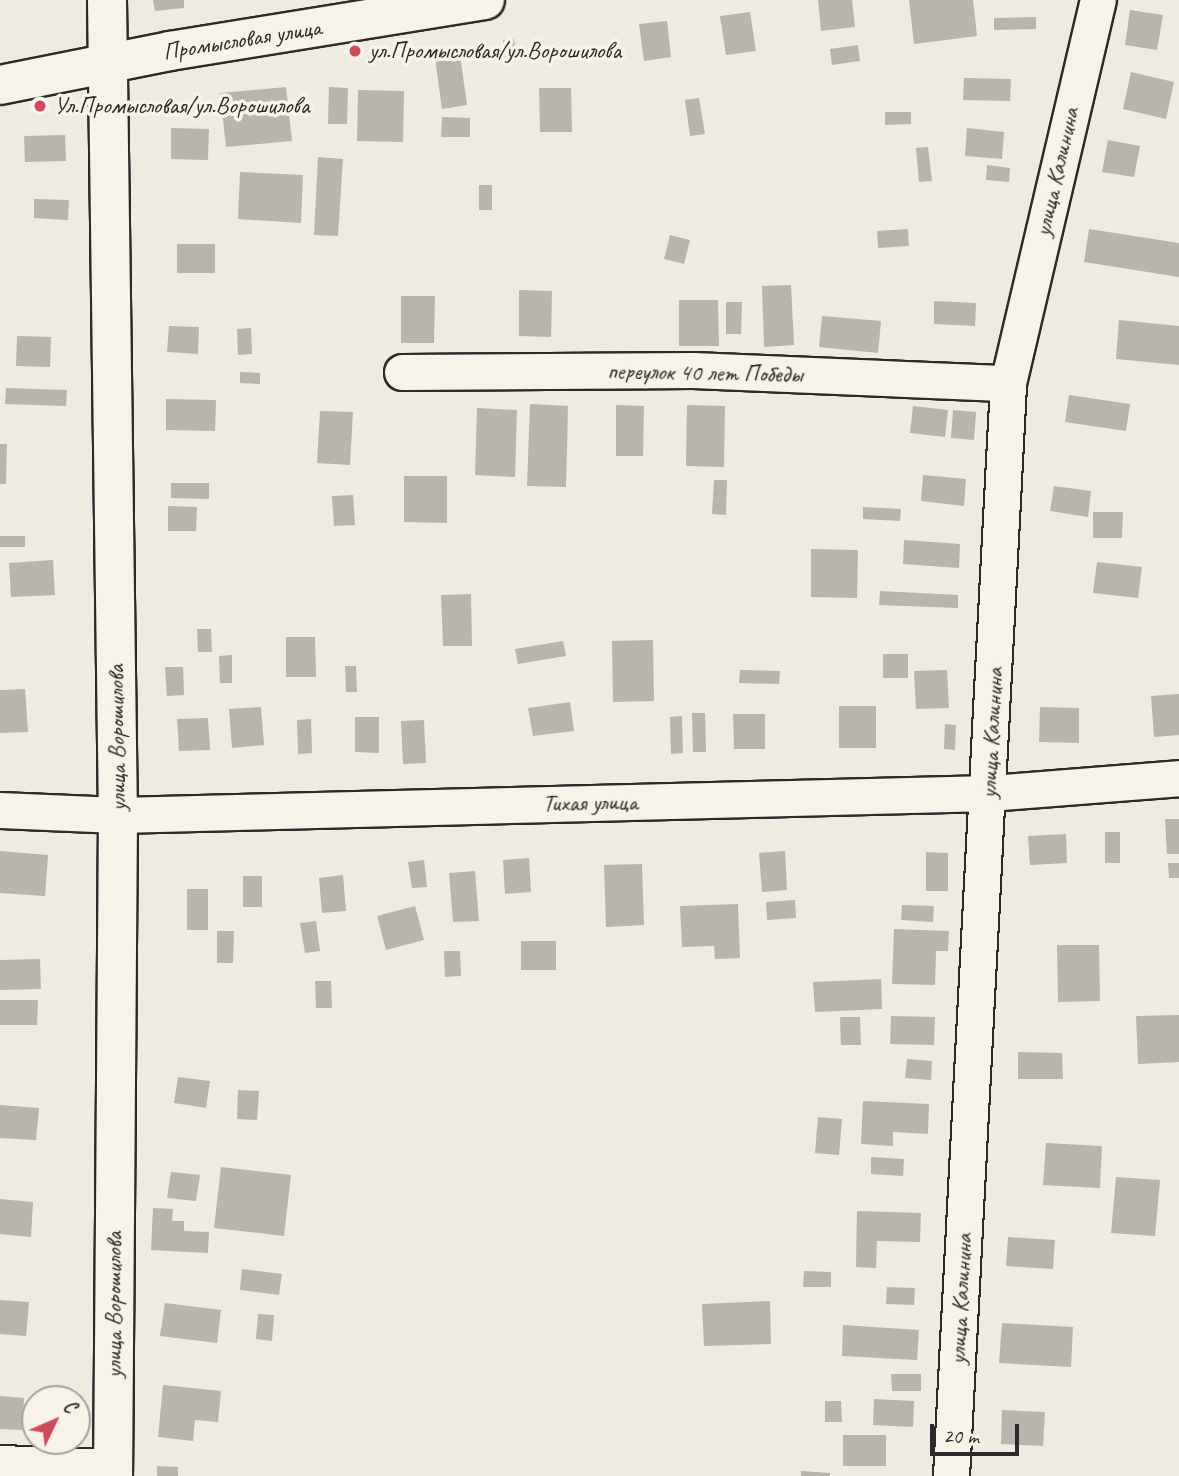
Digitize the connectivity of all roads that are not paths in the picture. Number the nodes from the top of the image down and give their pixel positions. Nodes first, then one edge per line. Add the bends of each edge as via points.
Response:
1 (107, 0) edge
2 (485, 0) edge
3 (1098, 0) edge
4 (110, 62) junction
5 (0, 85) edge
6 (402, 372) dead end
7 (1008, 383) junction
8 (1179, 778) edge
9 (990, 793) junction
10 (0, 810) edge
11 (118, 815) junction
12 (0, 1463) edge
13 (113, 1471) edge
14 (951, 1476) edge

1 - 4 main road, улица Ворошилова
2 - 4 main road, Промысловая улица
3 - 7 street, улица Калинина
4 - 5 main road, Промысловая улица
4 - 11 main road, улица Ворошилова
6 - 7 street, переулок 40 лет Победы via 693,370
7 - 9 street, улица Калинина
8 - 9 street, Тихая улица
9 - 11 street, Тихая улица
9 - 14 street, улица Калинина
10 - 11 street, Тихая улица
11 - 13 main road, улица Ворошилова
12 - 13 street

